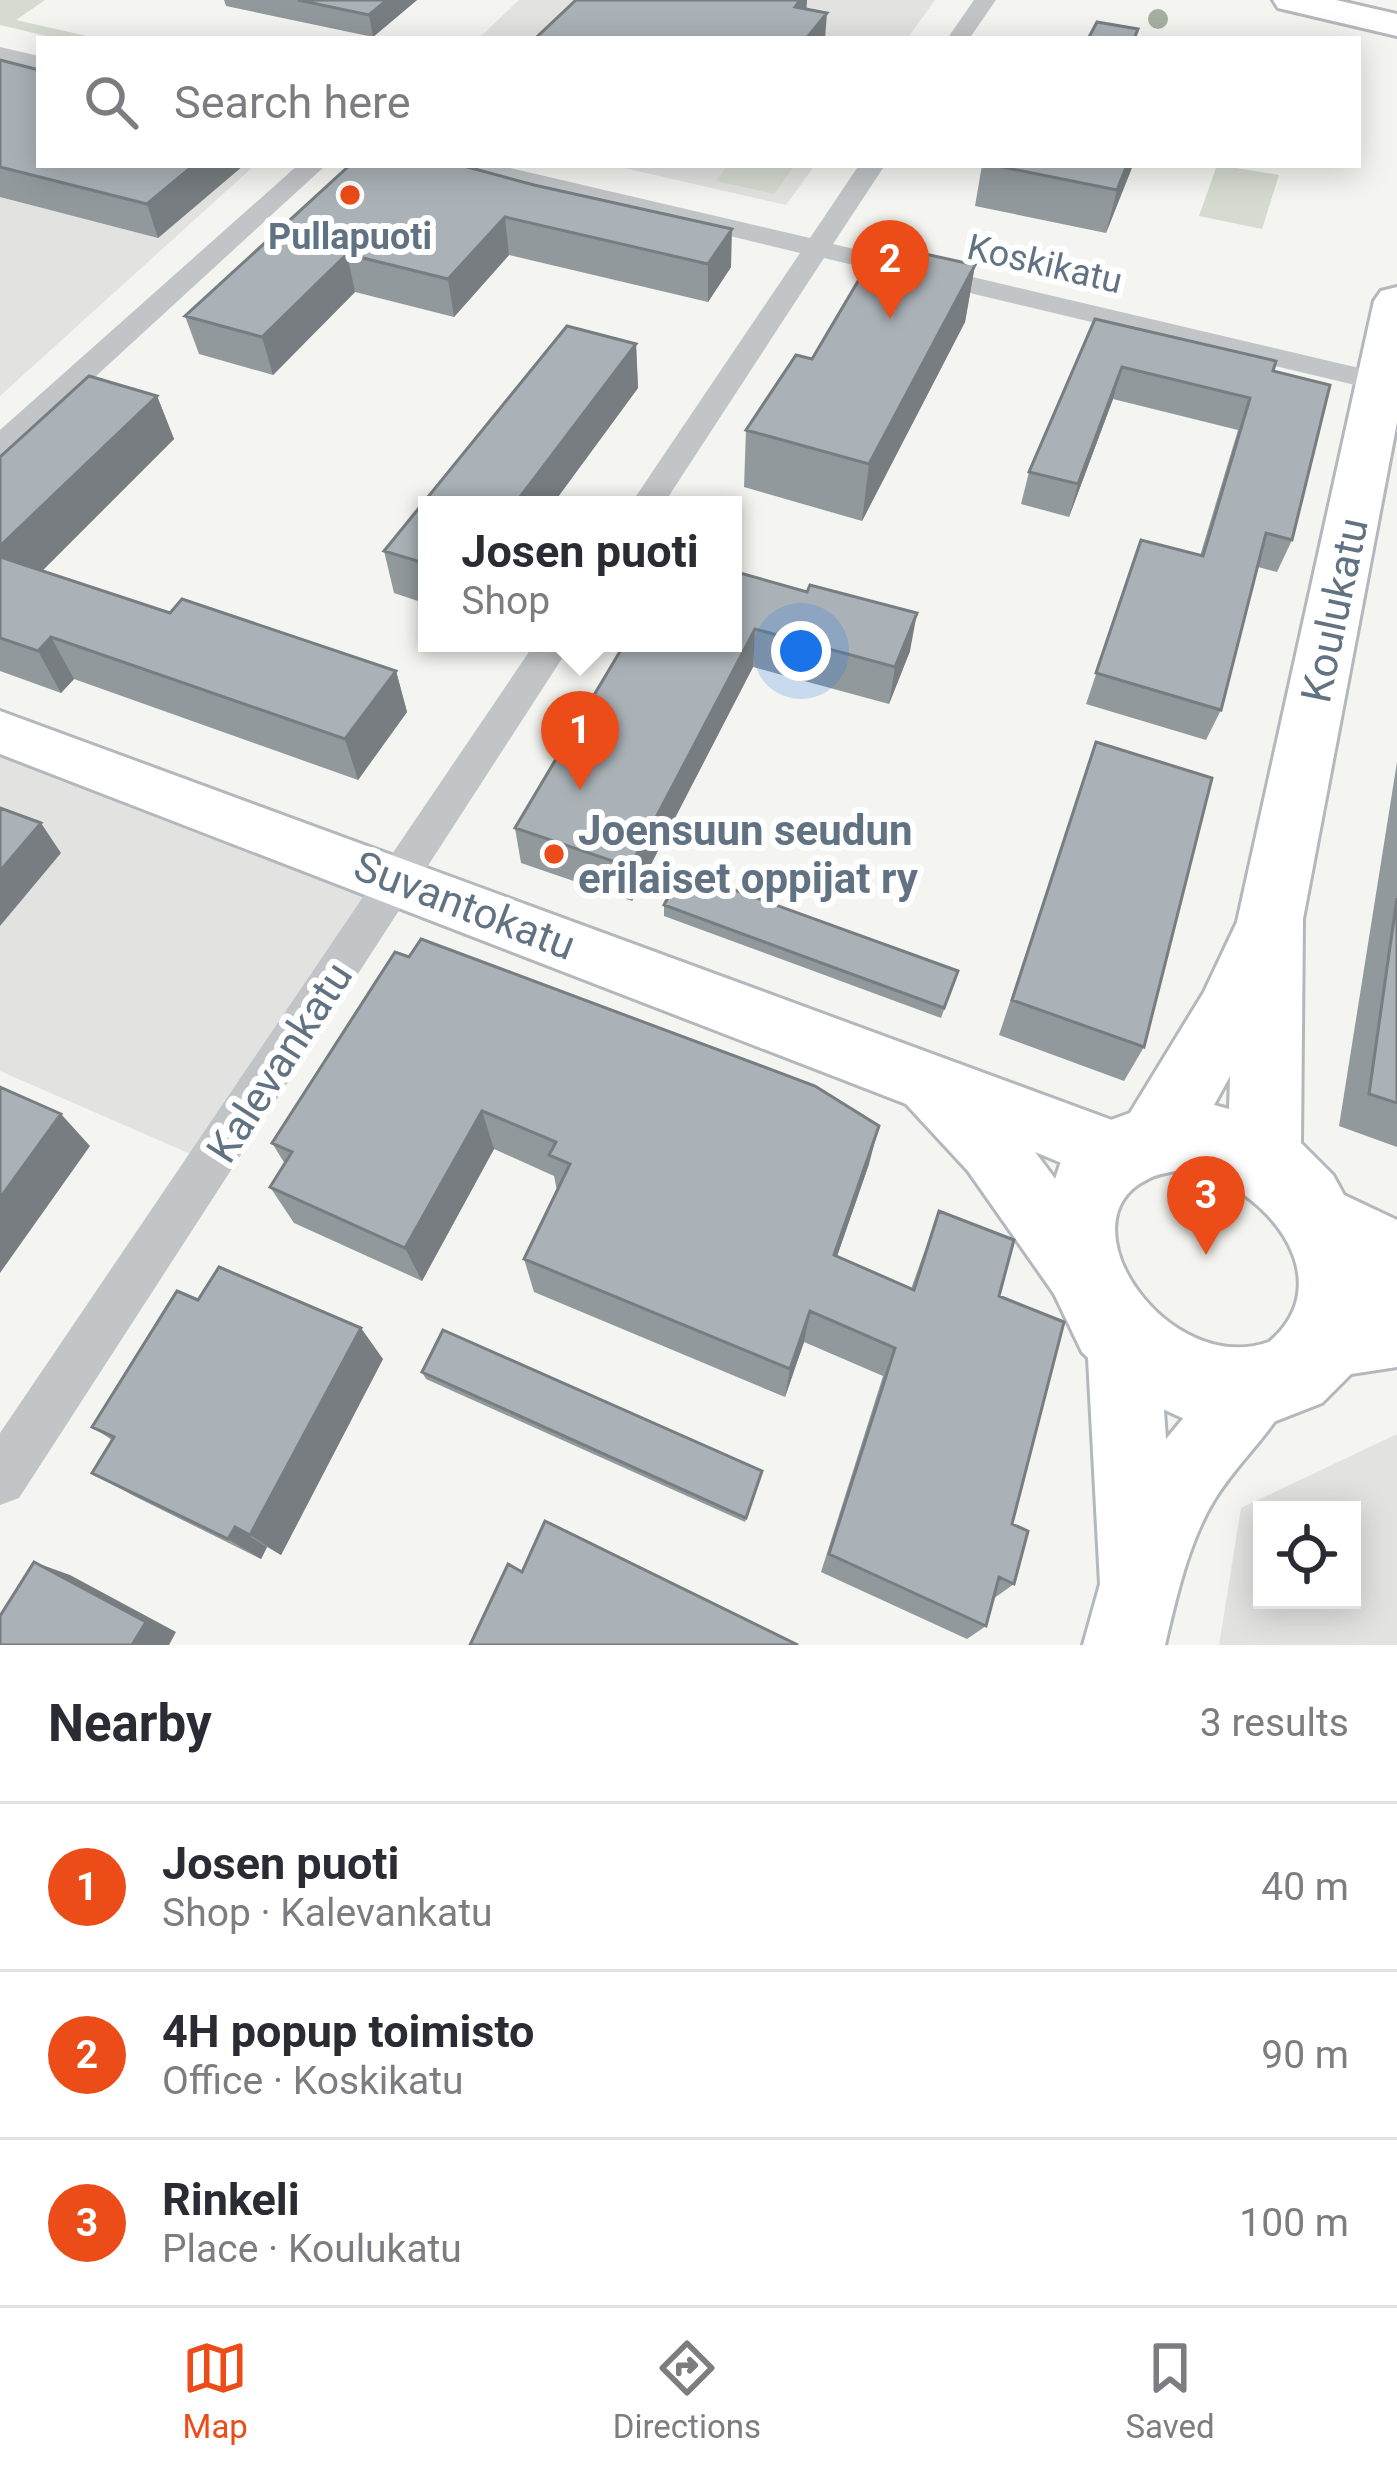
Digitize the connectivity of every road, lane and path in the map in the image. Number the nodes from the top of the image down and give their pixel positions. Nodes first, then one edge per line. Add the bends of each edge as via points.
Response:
1 (985, 0) edge
2 (1291, 0) edge
3 (1371, 0) edge
4 (1397, 5) edge
5 (1397, 24) edge
6 (960, 36) edge
7 (0, 54) edge
8 (36, 62) edge
9 (310, 168) edge
10 (478, 168) edge
11 (870, 168) edge
12 (818, 249) junction
13 (1397, 301) edge
14 (1389, 384) edge
15 (0, 447) edge
16 (652, 496) edge
17 (548, 652) edge
18 (0, 732) edge
19 (399, 880) junction
20 (1270, 919) junction
21 (928, 1084) junction
22 (1136, 1144) junction
23 (1264, 1160) junction
24 (1321, 1223) junction
25 (1397, 1259) edge
26 (1082, 1273) junction
27 (1362, 1332) edge
28 (1123, 1340) junction
29 (1258, 1387) junction
30 (0, 1479) edge
31 (1130, 1618) edge

1 - 6 street
2 - 5 main road
3 - 4 main road
7 - 8 street
9 - 15 street
10 - 12 street, Koskikatu
11 - 12 street
12 - 14 street, Koskikatu
12 - 16 street
13 - 14 main road, Koulukatu
14 - 20 main road, Koulukatu
17 - 19 street, Kalevankatu
18 - 19 main road, Suvantokatu
19 - 21 main road, Suvantokatu
19 - 30 street, Kalevankatu
20 - 22 main road, Koulukatu via 1229,1012
20 - 23 main road, Koulukatu
21 - 22 main road, Suvantokatu
21 - 26 main road, Suvantokatu via 992,1149
22 - 23 main road via 1211,1138
22 - 26 main road via 1084,1191 1077,1217
23 - 24 main road
24 - 25 main road
24 - 27 main road via 1338,1282 1336,1311
26 - 28 main road
27 - 29 main road
28 - 29 main road via 1202,1385
28 - 31 main road
29 - 31 main road via 1185,1476

